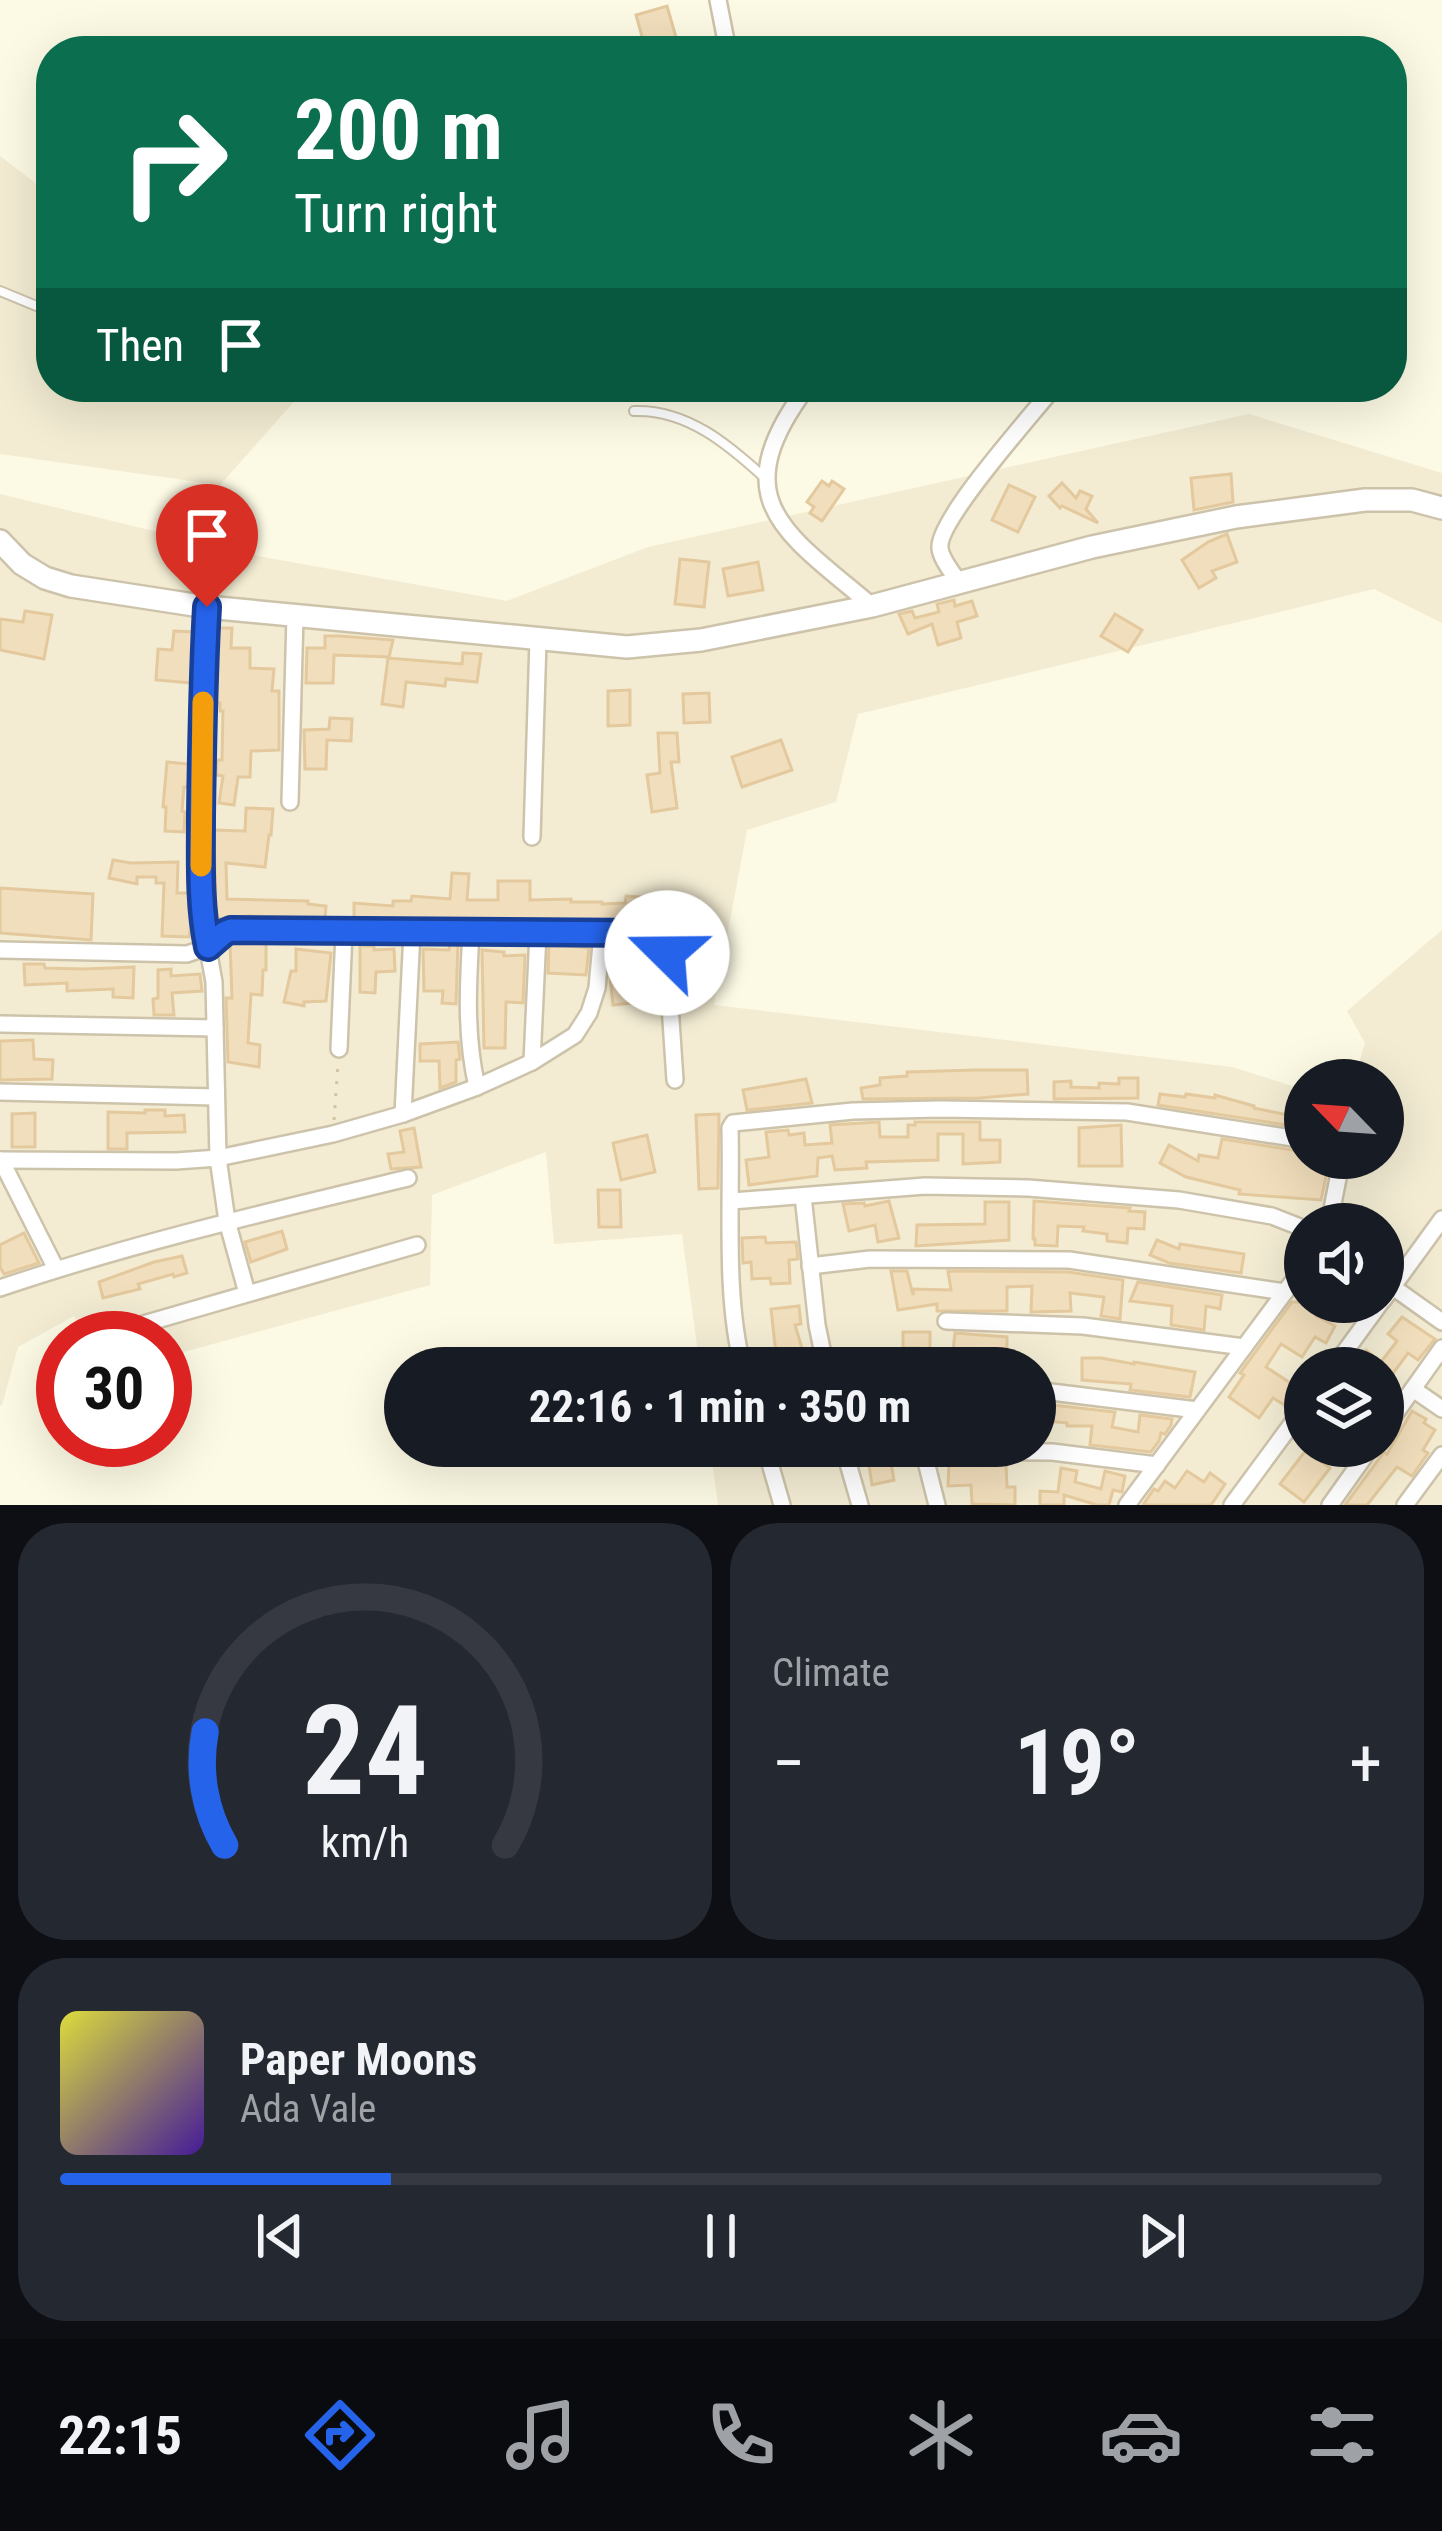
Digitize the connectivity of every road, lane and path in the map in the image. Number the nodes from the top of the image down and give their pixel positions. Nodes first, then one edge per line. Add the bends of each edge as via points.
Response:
1 (718, 0) edge
2 (725, 36) edge
3 (0, 291) edge
4 (36, 306) edge
5 (798, 402) edge
6 (1042, 402) edge
7 (634, 411) dead end
8 (766, 479) junction
9 (1442, 508) edge
10 (0, 541) edge
11 (958, 581) junction
12 (872, 606) junction
13 (207, 607) junction
14 (295, 615) junction
15 (538, 640) junction
16 (290, 802) dead end
17 (532, 837) dead end
18 (344, 932) junction
19 (412, 932) junction
20 (471, 932) junction
21 (538, 933) junction
22 (602, 933) junction
23 (208, 947) junction
24 (0, 950) edge
25 (0, 1024) edge
26 (215, 1028) junction
27 (339, 1049) joint
28 (532, 1062) junction
29 (675, 1080) dead end
30 (477, 1087) junction
31 (0, 1092) edge
32 (215, 1097) junction
33 (404, 1114) junction
34 (333, 1134) junction
35 (1284, 1136) edge
36 (218, 1158) junction
37 (0, 1160) edge
38 (408, 1178) dead end
39 (803, 1196) junction
40 (732, 1201) junction
41 (1442, 1219) edge
42 (1284, 1220) edge
43 (227, 1221) junction
44 (417, 1245) dead end
45 (810, 1266) junction
46 (1404, 1268) edge
47 (56, 1269) junction
48 (0, 1288) edge
49 (1284, 1292) edge
50 (247, 1293) junction
51 (1284, 1293) edge
52 (1404, 1302) edge
53 (186, 1311) edge
54 (946, 1322) dead end
55 (1442, 1322) edge
56 (738, 1347) edge
57 (823, 1347) edge
58 (1244, 1347) junction
59 (1442, 1348) edge
60 (1413, 1389) junction
61 (1056, 1393) edge
62 (1404, 1402) edge
63 (1442, 1408) edge
64 (1197, 1411) junction
65 (1284, 1434) edge
66 (1056, 1452) edge
67 (1442, 1455) edge
68 (1157, 1465) junction
69 (771, 1467) edge
70 (849, 1467) edge
71 (928, 1467) edge
72 (1357, 1467) edge
73 (782, 1505) edge
74 (860, 1505) edge
75 (937, 1505) edge
76 (1127, 1505) edge
77 (1232, 1505) edge
78 (1330, 1505) edge
79 (1406, 1505) edge

1 - 2 street
3 - 4 lane
5 - 8 street
6 - 11 street via 944,531 940,552
7 - 8 lane via 689,422
8 - 12 street via 768,500 791,536
9 - 11 street via 1365,500 1236,518
10 - 13 street via 45,578
11 - 12 street
12 - 15 street via 668,645
13 - 14 street
13 - 23 street via 201,856
14 - 15 street
14 - 16 street
15 - 17 street
18 - 19 street
18 - 23 street via 231,930
18 - 27 street
19 - 20 street
19 - 33 street
20 - 21 street
20 - 30 street via 466,1009
21 - 22 street
21 - 28 street
22 - 28 street via 590,1013 575,1035
22 - 29 street via 649,933 666,946
23 - 24 street via 187,954
23 - 26 street
25 - 26 street
26 - 32 street
27 - 34 path
28 - 30 street
30 - 33 street
31 - 32 street
32 - 36 street
33 - 34 street
34 - 36 street
35 - 40 street via 1127,1112 940,1108 736,1122
36 - 37 street
36 - 43 street
37 - 47 street
38 - 43 street
39 - 40 street
39 - 42 street via 1028,1188 1179,1200
39 - 45 street
40 - 56 street
41 - 46 street
43 - 47 street
43 - 50 street
44 - 50 street
45 - 49 street via 1069,1260
45 - 57 street
47 - 48 street
50 - 53 street
51 - 58 street
52 - 55 street
54 - 58 street via 1084,1326
58 - 64 street
59 - 60 street
60 - 62 street
60 - 63 street
61 - 64 street
64 - 68 street
65 - 77 street
66 - 68 street
67 - 79 street
68 - 76 street
69 - 73 street
70 - 74 street
71 - 75 street
72 - 78 street

